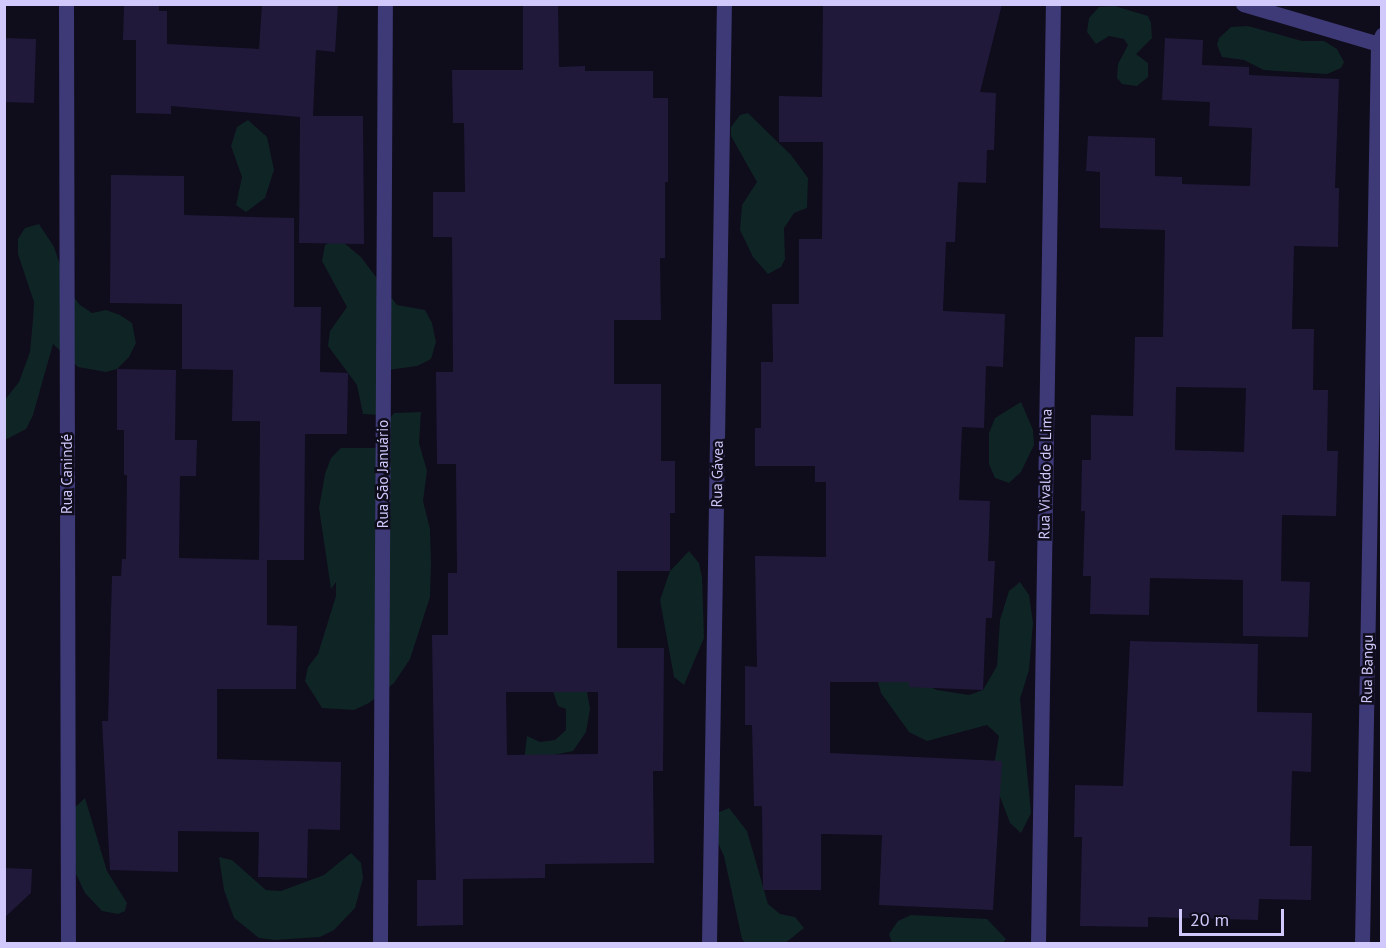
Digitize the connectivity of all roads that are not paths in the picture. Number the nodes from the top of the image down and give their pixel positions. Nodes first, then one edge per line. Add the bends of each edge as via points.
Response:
1 (66, 4) edge
2 (385, 4) edge
3 (724, 4) edge
4 (1053, 4) edge
5 (1243, 4) edge
6 (1380, 41) edge
7 (68, 944) edge
8 (380, 944) edge
9 (709, 944) edge
10 (1038, 944) edge
11 (1362, 944) edge

1 - 7 street, Rua Canindé
2 - 8 street, Rua São Januário
3 - 9 street, Rua Gávea
4 - 10 street, Rua Vivaldo de Lima
5 - 6 street
6 - 11 street, Rua Bangu

